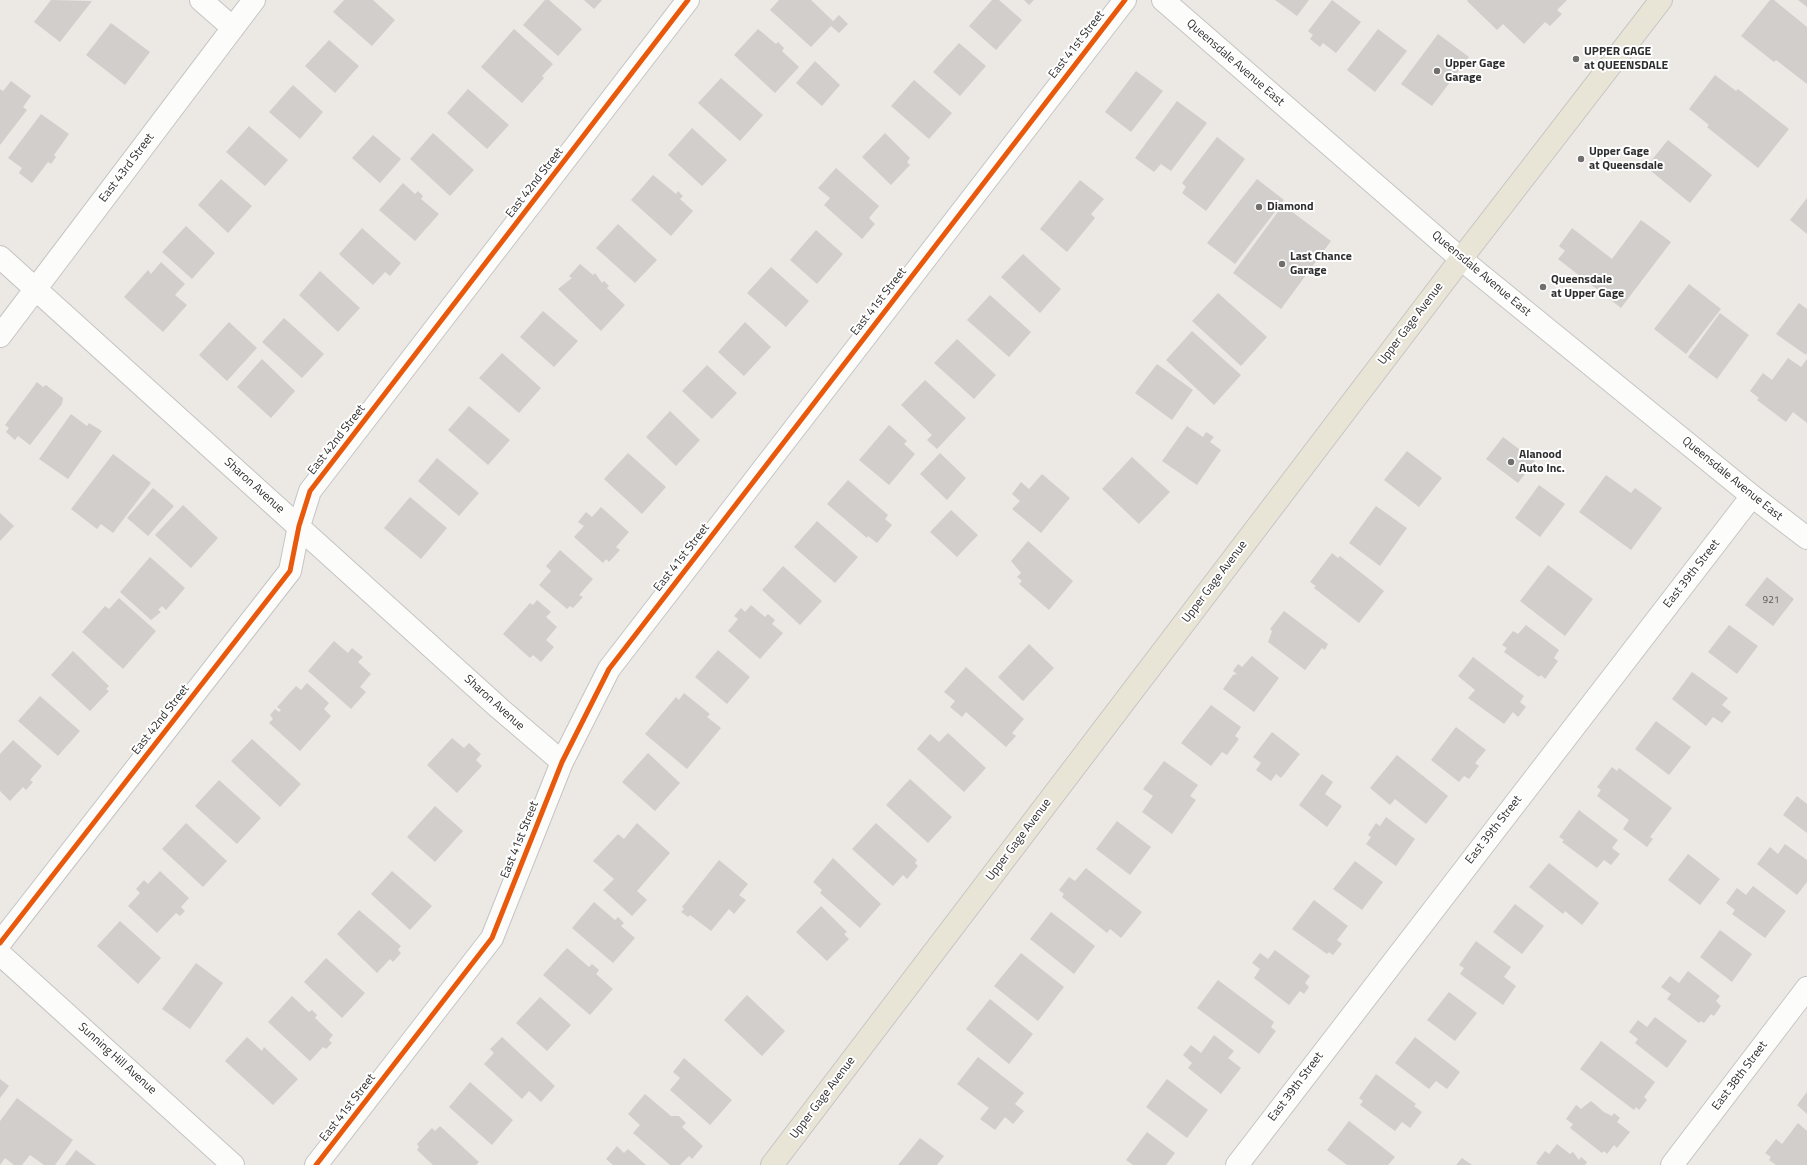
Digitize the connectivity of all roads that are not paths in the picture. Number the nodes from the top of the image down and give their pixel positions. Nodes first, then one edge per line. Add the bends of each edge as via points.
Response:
1 (201, 0) edge
2 (254, 0) edge
3 (688, 0) edge
4 (1125, 0) edge
5 (1163, 0) edge
6 (1661, 0) edge
7 (233, 28) junction
8 (0, 257) edge
9 (1460, 259) junction
10 (36, 289) junction
11 (0, 336) edge
12 (1752, 496) junction
13 (299, 526) junction
14 (1807, 538) edge
15 (562, 762) junction
16 (0, 943) edge
17 (0, 954) edge
18 (1807, 988) edge
19 (234, 1165) edge
20 (316, 1165) edge
21 (772, 1165) edge
22 (1237, 1165) edge
23 (1672, 1165) edge

1 - 7 street
2 - 7 street, East 43rd Street
3 - 13 street, East 42nd Street via 310,492
4 - 15 street, East 41st Street via 609,670
5 - 9 street, Queensdale Avenue East
6 - 9 main road, Upper Gage Avenue
7 - 10 street, East 43rd Street
8 - 10 street, Sharon Avenue
9 - 12 street, Queensdale Avenue East
9 - 21 main road, Upper Gage Avenue
10 - 11 street, East 43rd Street
10 - 13 street, Sharon Avenue
12 - 14 street, Queensdale Avenue East
12 - 22 street, East 39th Street
13 - 15 street, Sharon Avenue via 493,703
13 - 16 street, East 42nd Street via 290,571
15 - 20 street, East 41st Street via 492,938
17 - 19 street, Sunning Hill Avenue
18 - 23 street, East 38th Street

